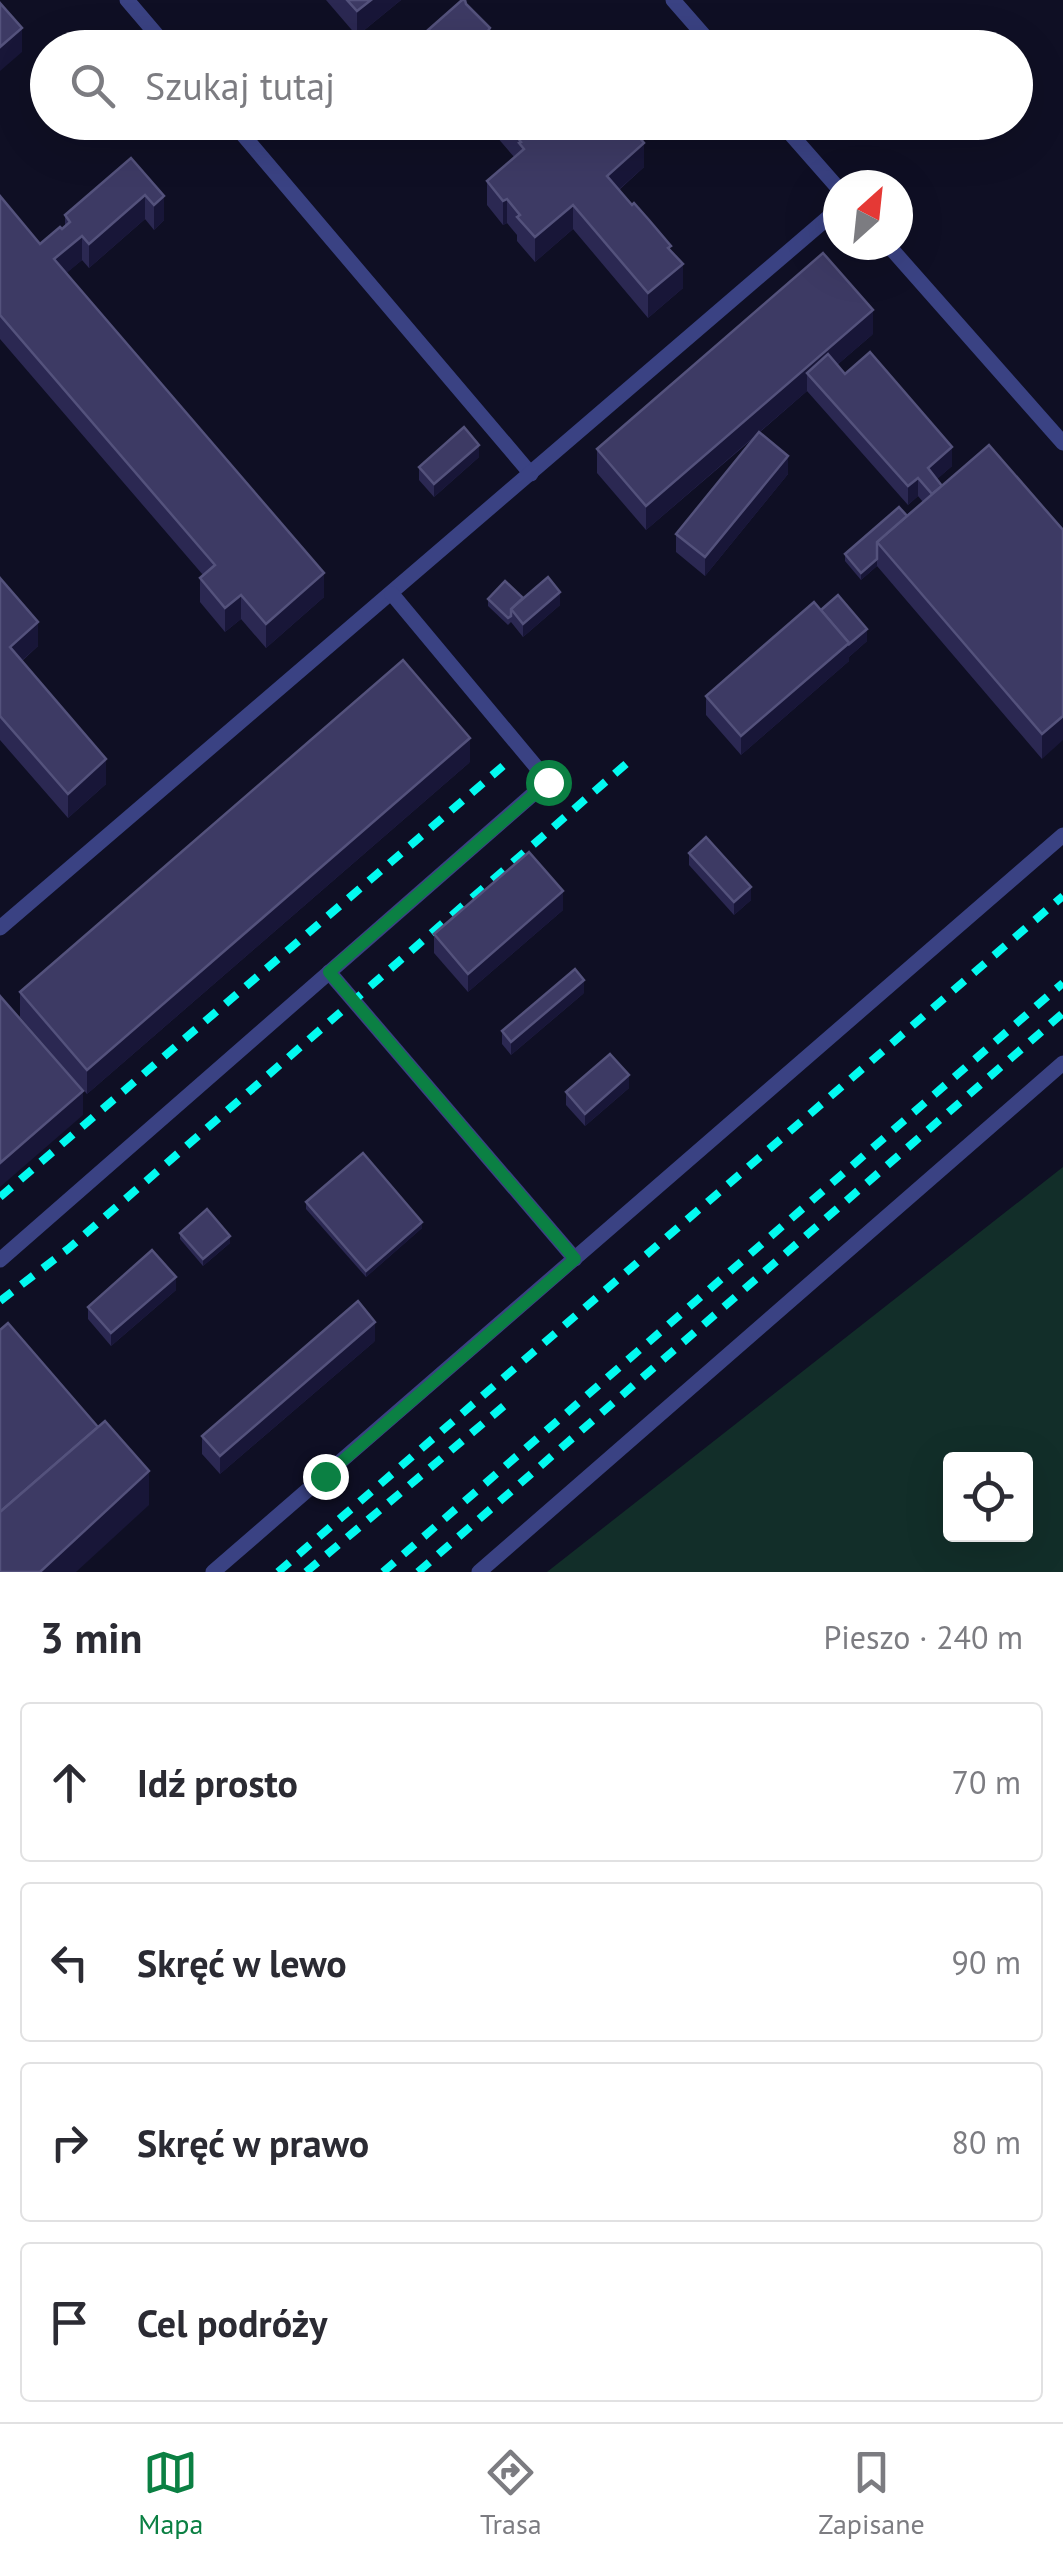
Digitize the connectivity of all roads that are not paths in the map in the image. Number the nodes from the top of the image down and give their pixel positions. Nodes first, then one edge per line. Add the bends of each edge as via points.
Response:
1 (127, 0) edge
2 (673, 0) edge
3 (153, 30) edge
4 (699, 30) edge
5 (247, 140) edge
6 (796, 140) edge
7 (823, 171) edge
8 (823, 221) edge
9 (901, 260) edge
10 (1063, 444) edge
11 (531, 474) junction
12 (392, 594) junction
13 (1063, 836) edge
14 (0, 928) edge
15 (329, 972) junction
16 (1063, 1063) edge
17 (575, 1259) junction
18 (0, 1260) edge
19 (213, 1572) edge
20 (479, 1572) edge

1 - 3 lane
2 - 4 lane
5 - 11 lane
6 - 7 lane
8 - 11 lane
9 - 10 lane
11 - 12 lane
12 - 14 lane
12 - 15 lane via 548,782
13 - 17 lane
15 - 17 lane
15 - 18 lane
16 - 20 lane
17 - 19 lane

